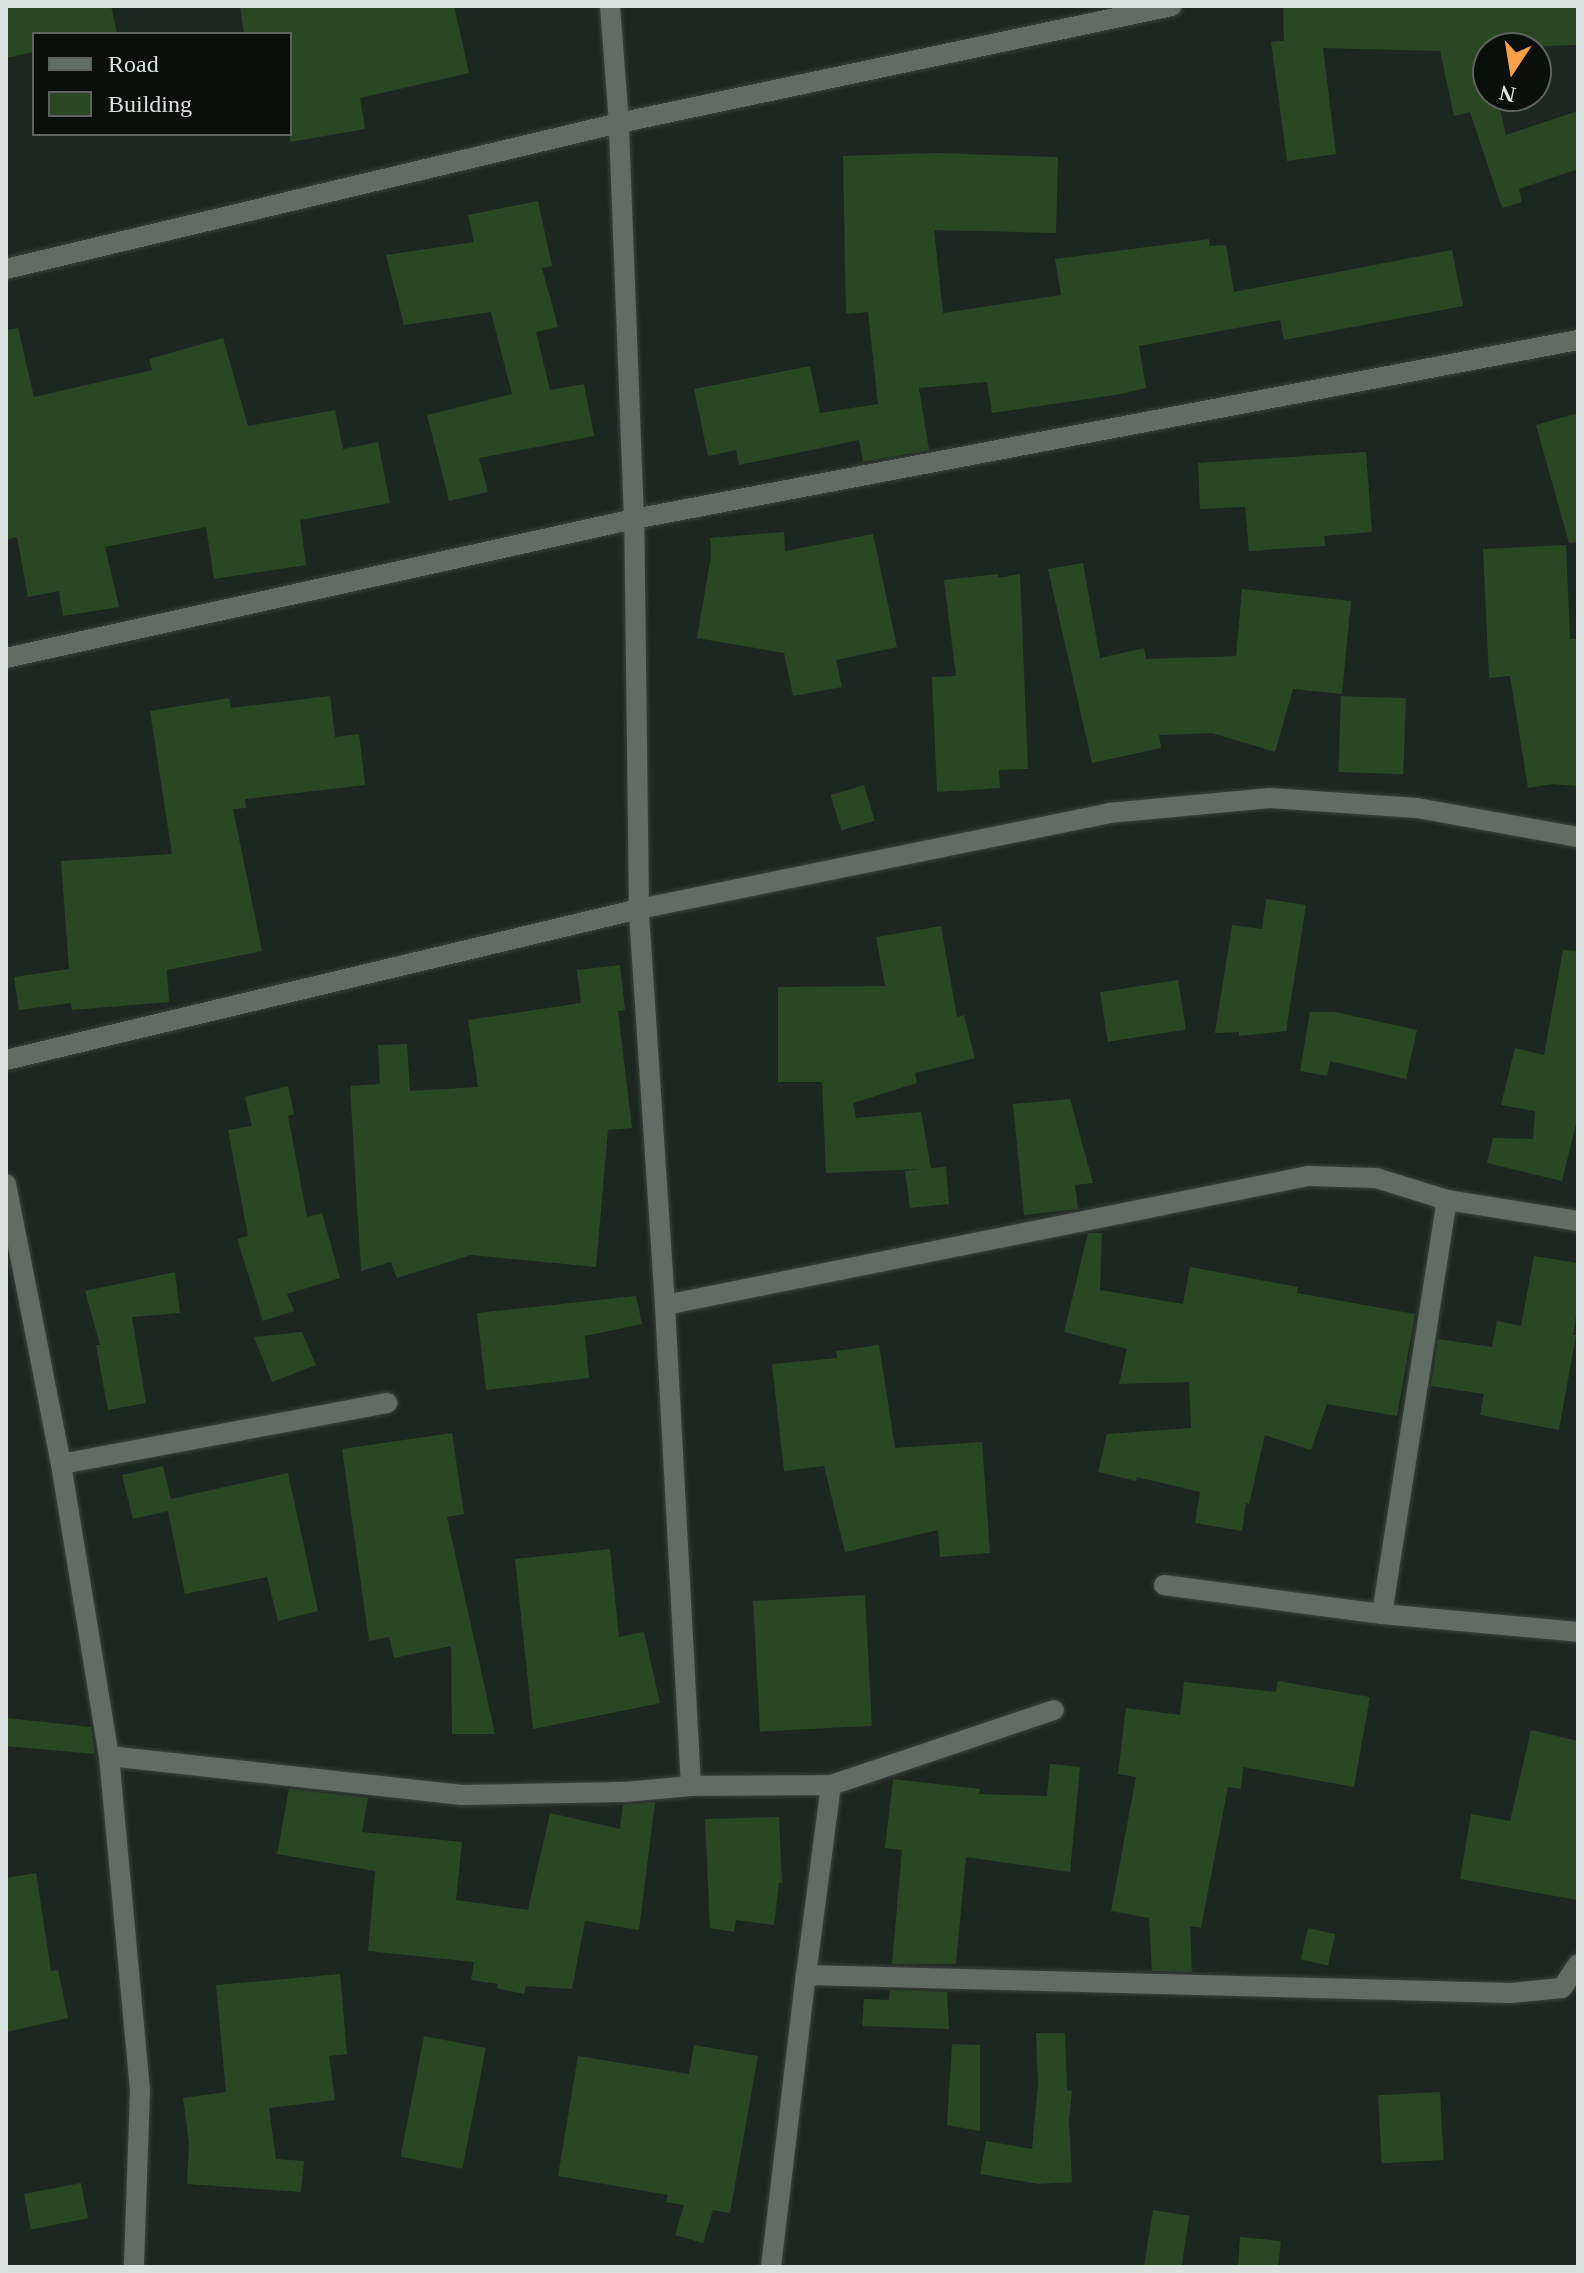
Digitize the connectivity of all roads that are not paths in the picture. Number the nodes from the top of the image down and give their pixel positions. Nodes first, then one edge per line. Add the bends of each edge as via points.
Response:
1 (610, 6) edge
2 (1172, 6) edge
3 (619, 123) junction
4 (6, 269) edge
5 (1578, 340) edge
6 (634, 519) junction
7 (6, 658) edge
8 (1578, 837) edge
9 (639, 909) junction
10 (6, 1060) edge
11 (6, 1184) edge
12 (1447, 1200) junction
13 (1578, 1221) edge
14 (665, 1305) junction
15 (387, 1403) dead end
16 (61, 1464) junction
17 (1164, 1585) dead end
18 (1382, 1614) junction
19 (1578, 1632) edge
20 (1054, 1710) dead end
21 (109, 1756) junction
22 (831, 1785) junction
23 (691, 1786) junction
24 (1578, 1964) edge
25 (806, 1975) junction
26 (134, 2267) edge
27 (771, 2267) edge

1 - 3 street
2 - 3 street
3 - 4 street
3 - 6 street
5 - 6 street
6 - 7 street
6 - 9 street
8 - 9 street via 1417,808 1270,798 1109,813
9 - 10 street
9 - 14 street
11 - 16 street
12 - 13 street
12 - 14 street via 1376,1178 1308,1176
12 - 18 street
14 - 23 street
15 - 16 street
16 - 21 street
17 - 18 street
18 - 19 street
20 - 22 street
21 - 23 street via 462,1795
21 - 26 street via 140,2091
22 - 23 street
22 - 25 street
24 - 25 street via 1562,1988 1511,1993
25 - 27 street

